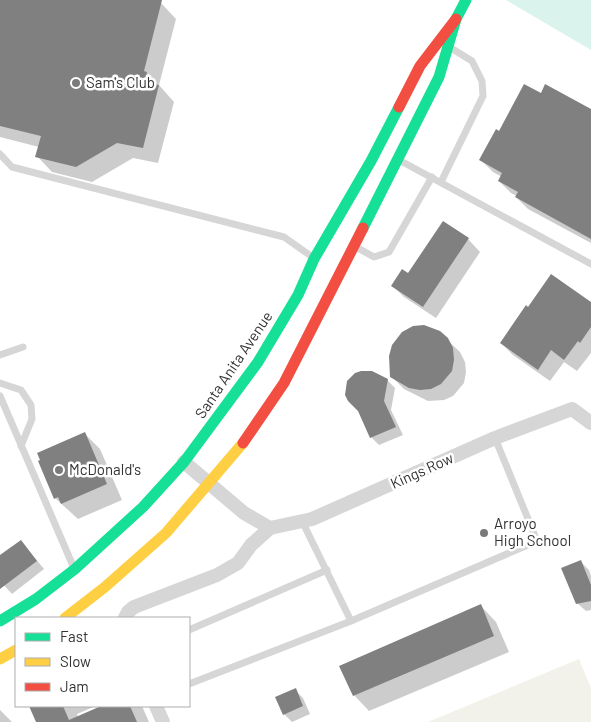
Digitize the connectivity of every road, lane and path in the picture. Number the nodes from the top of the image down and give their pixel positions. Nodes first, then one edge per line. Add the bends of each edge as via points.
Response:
1 (466, 0) edge
2 (444, 42) junction
3 (388, 151) junction
4 (0, 154) edge
5 (432, 177) junction
6 (441, 182) junction
7 (354, 246) junction
8 (314, 259) junction
9 (591, 264) edge
10 (318, 278) dead end
11 (302, 324) dead end
12 (23, 347) dead end
13 (300, 352) junction
14 (0, 355) edge
15 (0, 383) edge
16 (0, 396) edge
17 (591, 423) edge
18 (495, 438) junction
19 (22, 446) junction
20 (184, 462) junction
21 (209, 484) junction
22 (302, 521) junction
23 (270, 528) junction
24 (75, 569) junction
25 (327, 570) junction
26 (66, 617) edge
27 (126, 617) edge
28 (0, 621) edge
29 (351, 621) junction
30 (190, 630) edge
31 (15, 651) edge
32 (0, 659) edge
33 (190, 684) edge
34 (156, 707) edge
35 (163, 722) edge

1 - 2 main road, Santa Anita Avenue
2 - 3 main road, Santa Anita Avenue via 420,66
2 - 3 main road, Santa Anita Avenue via 438,77
2 - 6 lane via 472,61 482,81 483,96
3 - 5 lane
3 - 7 main road, Santa Anita Avenue
3 - 8 main road, Santa Anita Avenue
4 - 8 lane via 12,167 284,237
5 - 6 lane
5 - 7 lane via 389,252 374,257
6 - 9 lane
7 - 13 main road, Santa Anita Avenue
8 - 10 main road
8 - 20 main road, Santa Anita Avenue via 298,295 258,362
11 - 13 main road
12 - 14 lane
13 - 21 main road, Santa Anita Avenue via 252,431
15 - 19 lane via 21,390 31,405 32,419
16 - 19 lane
17 - 18 street, Kings Row via 572,409
18 - 22 street, Kings Row
18 - 29 lane via 537,541
19 - 24 lane
20 - 21 street
20 - 24 main road, Santa Anita Avenue via 143,507
21 - 23 street via 244,513
21 - 26 main road, Santa Anita Avenue via 166,533
22 - 23 street, Kings Row
22 - 25 lane
23 - 27 street, Kings Row via 251,545 238,564 134,607
24 - 28 main road, Santa Anita Avenue
25 - 29 lane
25 - 30 lane
29 - 33 lane
31 - 32 main road
34 - 35 street

